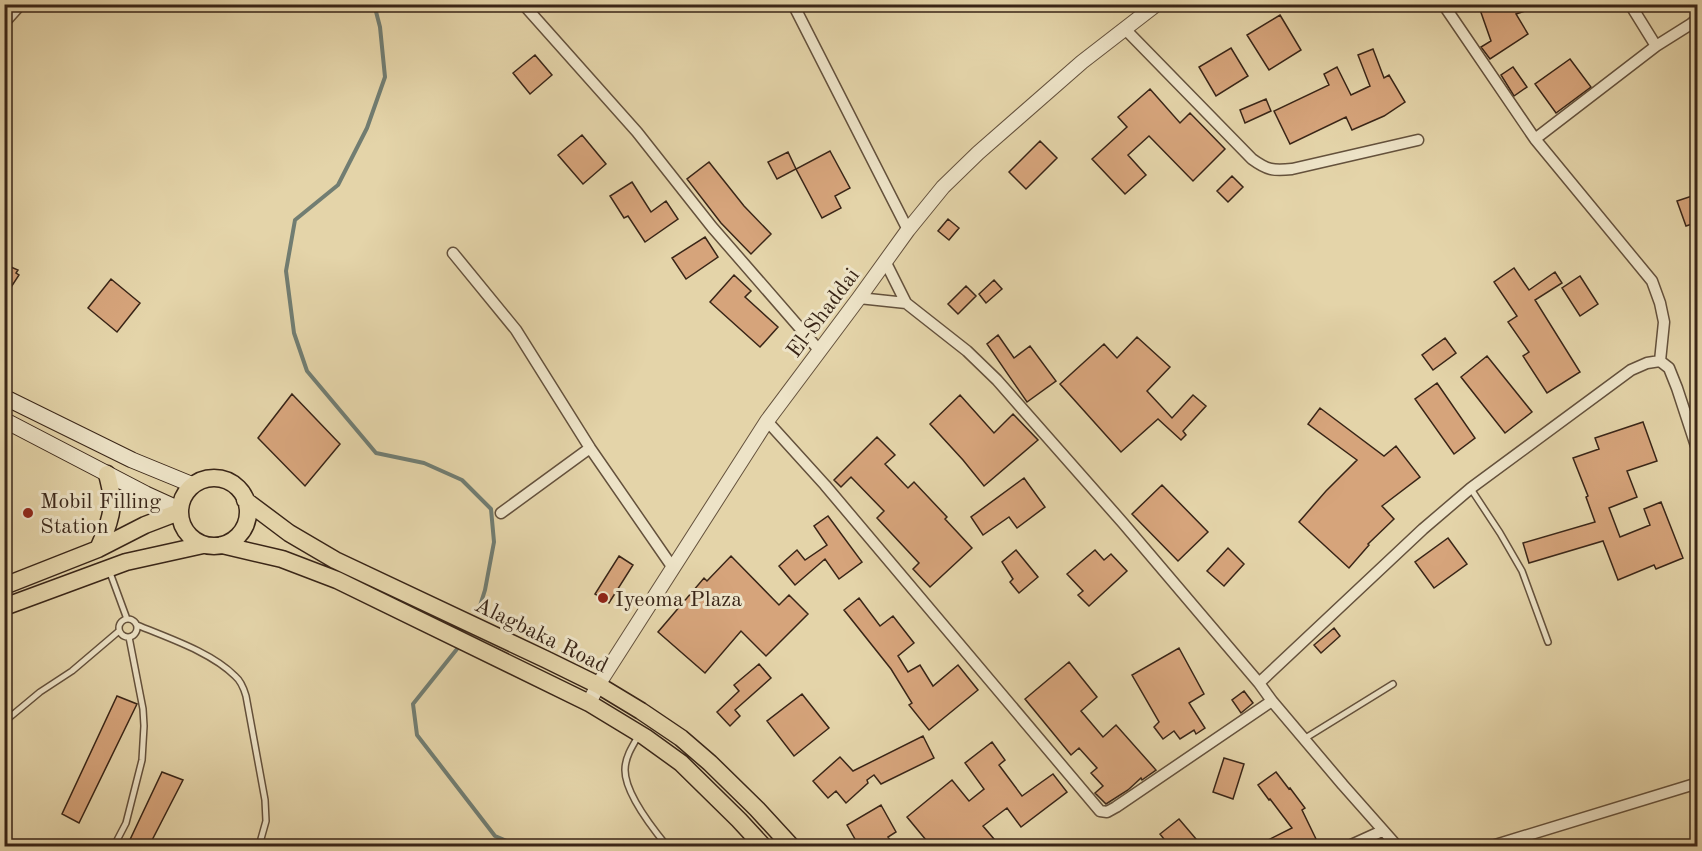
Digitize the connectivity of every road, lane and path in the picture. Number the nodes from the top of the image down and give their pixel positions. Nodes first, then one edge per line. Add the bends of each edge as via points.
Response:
1 (21, 4) edge
2 (523, 4) edge
3 (793, 4) edge
4 (1157, 4) edge
5 (1443, 4) edge
6 (1630, 4) edge
7 (1698, 18) edge
8 (4, 23) edge
9 (1125, 29) junction
10 (1656, 46) junction
11 (1535, 139) junction
12 (1418, 140) dead end
13 (908, 230) junction
14 (453, 253) dead end
15 (885, 261) junction
16 (859, 298) junction
17 (906, 303) junction
18 (819, 350) junction
19 (1660, 362) junction
20 (4, 397) edge
21 (4, 420) edge
22 (767, 421) junction
23 (590, 448) junction
24 (1698, 452) edge
25 (107, 474) junction
26 (193, 485) junction
27 (1471, 489) junction
28 (245, 500) junction
29 (180, 511) junction
30 (501, 513) dead end
31 (203, 544) junction
32 (222, 545) junction
33 (98, 549) junction
34 (673, 568) junction
35 (109, 569) junction
36 (4, 586) edge
37 (4, 607) edge
38 (127, 619) junction
39 (137, 625) junction
40 (119, 631) junction
41 (129, 637) junction
42 (1548, 642) dead end
43 (1259, 683) junction
44 (1393, 684) dead end
45 (598, 685) junction
46 (1272, 700) junction
47 (589, 703) junction
48 (4, 722) edge
49 (639, 734) junction
50 (1304, 739) junction
51 (1698, 783) edge
52 (1382, 831) junction
53 (114, 846) edge
54 (259, 846) edge
55 (667, 846) edge
56 (764, 846) edge
57 (791, 846) edge
58 (1349, 846) edge
59 (1397, 846) edge
60 (1492, 846) edge

1 - 8 street
2 - 18 street via 637,132 712,227
3 - 13 street
4 - 9 street, El-Shaddai
5 - 11 street
6 - 10 street
7 - 10 street
9 - 12 street via 1263,167 1292,169
9 - 13 street, El-Shaddai via 978,153 943,187
10 - 11 street
11 - 19 street via 1652,281 1664,322
13 - 15 street, El-Shaddai
14 - 23 street via 516,330
15 - 16 street, El-Shaddai
15 - 17 street
16 - 17 street
16 - 18 street, El-Shaddai
17 - 43 street via 998,380
18 - 22 street, El-Shaddai
19 - 24 street via 1669,368
19 - 27 street via 1631,370
20 - 26 main road via 123,456
21 - 25 main road
22 - 34 street, El-Shaddai
22 - 46 street via 825,484 1100,811 1116,807
23 - 30 street
23 - 34 street
25 - 29 main road
25 - 33 main road via 111,514
26 - 28 main road via 202,480 223,479 240,491
26 - 29 main road via 184,495
27 - 42 lane via 1522,570
27 - 43 street
28 - 32 main road via 248,511 241,533
28 - 45 main road, Alagbaka Road via 288,533 335,560
29 - 31 main road via 186,532
29 - 33 main road
31 - 32 main road
31 - 35 main road
32 - 47 main road, Alagbaka Road via 282,559 337,580
33 - 36 main road
34 - 45 street, El-Shaddai
35 - 37 main road
35 - 38 lane
38 - 39 lane
38 - 40 lane via 120,623
39 - 41 lane
39 - 54 lane via 209,658 243,686 265,800 266,821
40 - 41 lane
40 - 48 lane
41 - 53 lane via 143,709 142,760 126,823
43 - 46 street
44 - 50 lane
45 - 47 street, El-Shaddai
45 - 57 main road, Alagbaka Road via 681,738
46 - 50 street
47 - 49 main road, Alagbaka Road
49 - 55 lane via 625,767 626,777 636,802
49 - 56 main road, Alagbaka Road via 681,763
50 - 52 street
51 - 60 street
52 - 58 street
52 - 59 street

